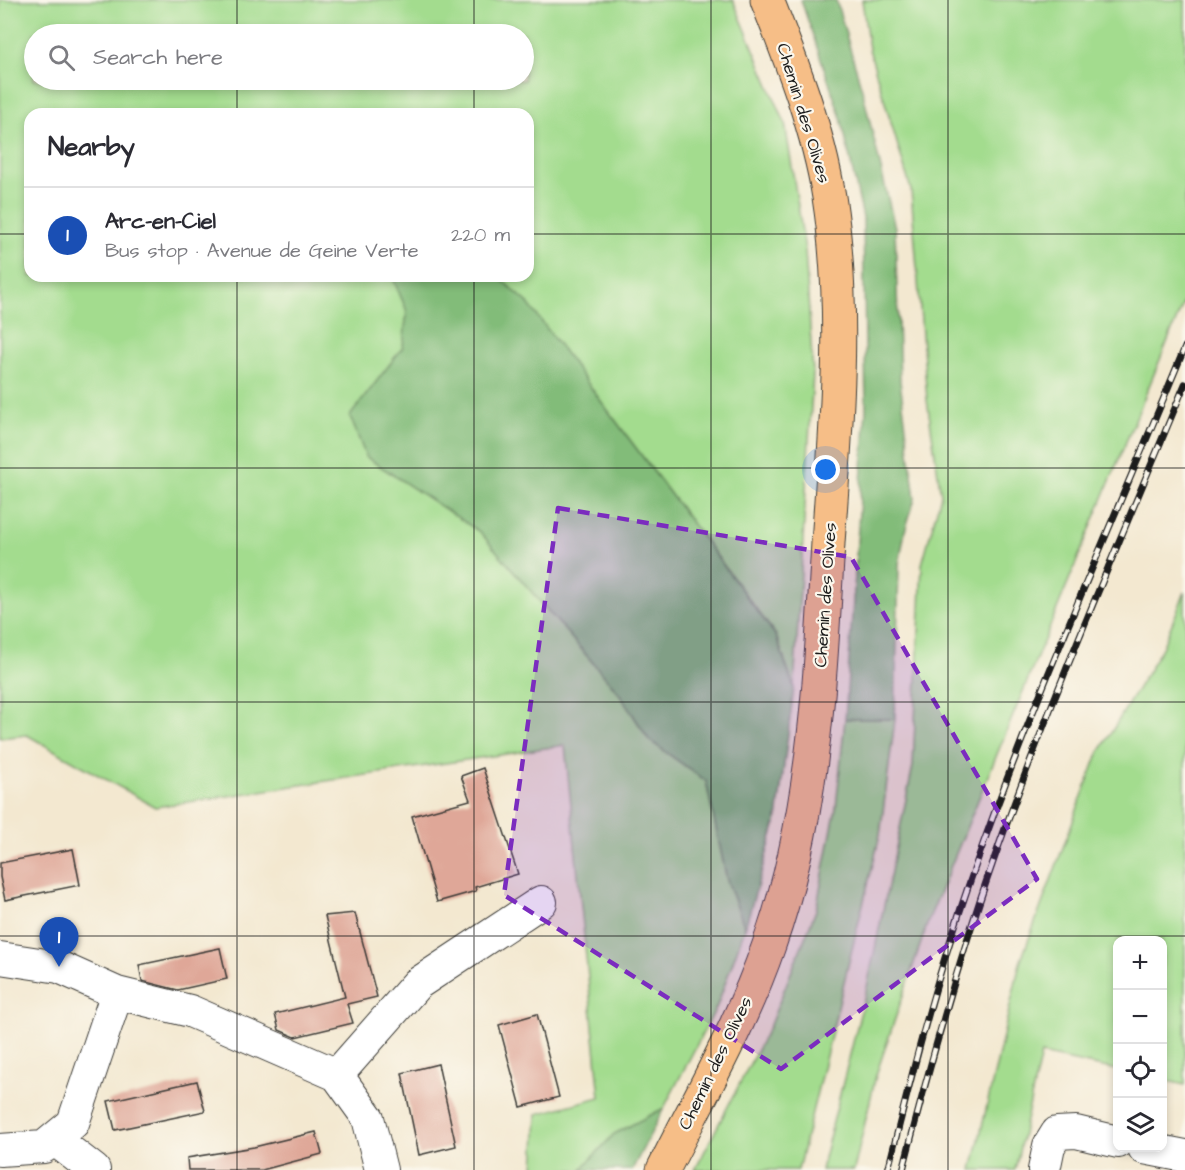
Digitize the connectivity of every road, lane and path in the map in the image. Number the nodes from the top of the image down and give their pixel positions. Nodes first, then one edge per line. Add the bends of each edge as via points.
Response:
1 (767, 0) edge
2 (541, 902) dead end
3 (0, 958) edge
4 (117, 993) junction
5 (337, 1075) junction
6 (1113, 1141) edge
7 (0, 1150) edge
8 (48, 1152) edge
9 (1164, 1152) edge
10 (1185, 1156) edge
11 (94, 1170) edge
12 (381, 1170) edge
13 (663, 1170) edge
14 (1044, 1170) edge

1 - 13 main road, Chemin des Olives via 814,135 829,197 836,273 837,416 817,718 802,825 769,946
2 - 5 street via 417,984
3 - 4 street via 59,967
4 - 5 street via 190,1011
4 - 8 street via 73,1123
5 - 12 street via 368,1118
6 - 14 street via 1076,1132 1057,1133 1049,1146
7 - 8 street
8 - 11 street
9 - 10 street

